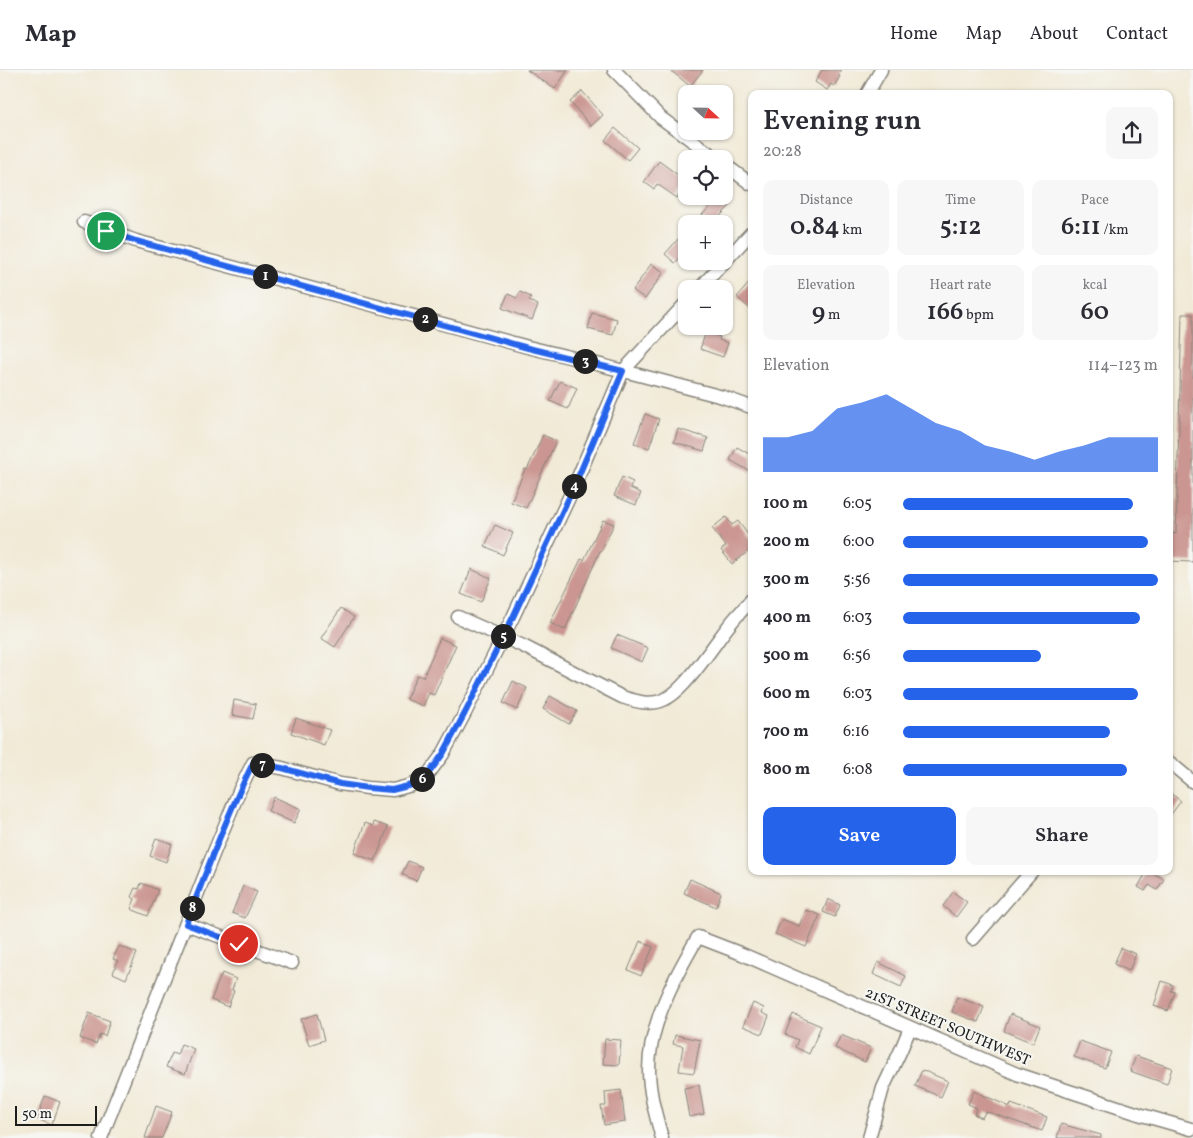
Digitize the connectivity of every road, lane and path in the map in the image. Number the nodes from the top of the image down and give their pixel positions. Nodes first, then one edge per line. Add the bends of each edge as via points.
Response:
1 (614, 70) edge
2 (881, 70) edge
3 (869, 90) edge
4 (704, 150) edge
5 (733, 171) edge
6 (748, 182) edge
7 (84, 222) dead end
8 (748, 236) edge
9 (707, 280) edge
10 (678, 312) edge
11 (623, 371) junction
12 (748, 406) edge
13 (748, 604) edge
14 (458, 617) dead end
15 (503, 636) junction
16 (1173, 765) edge
17 (1193, 782) edge
18 (1029, 875) edge
19 (186, 924) junction
20 (973, 939) dead end
21 (292, 964) dead end
22 (910, 1028) junction
23 (1191, 1129) edge
24 (101, 1138) edge
25 (662, 1138) edge
26 (869, 1138) edge

1 - 4 street via 661,118
2 - 3 street
5 - 6 street
7 - 11 street via 136,241
8 - 9 street
10 - 11 street
11 - 12 street
11 - 15 street via 573,489
13 - 15 street via 680,688 666,700 657,702 636,701 622,696
14 - 15 street
15 - 19 street via 443,754 421,780 392,790 368,788 253,763
16 - 17 street
18 - 20 street
19 - 21 street
19 - 24 street
22 - 23 street, 21ST STREET SOUTHWEST via 1017,1074
22 - 25 street, 21ST STREET SOUTHWEST via 698,937 668,996 650,1055 650,1086
22 - 26 street via 883,1088

